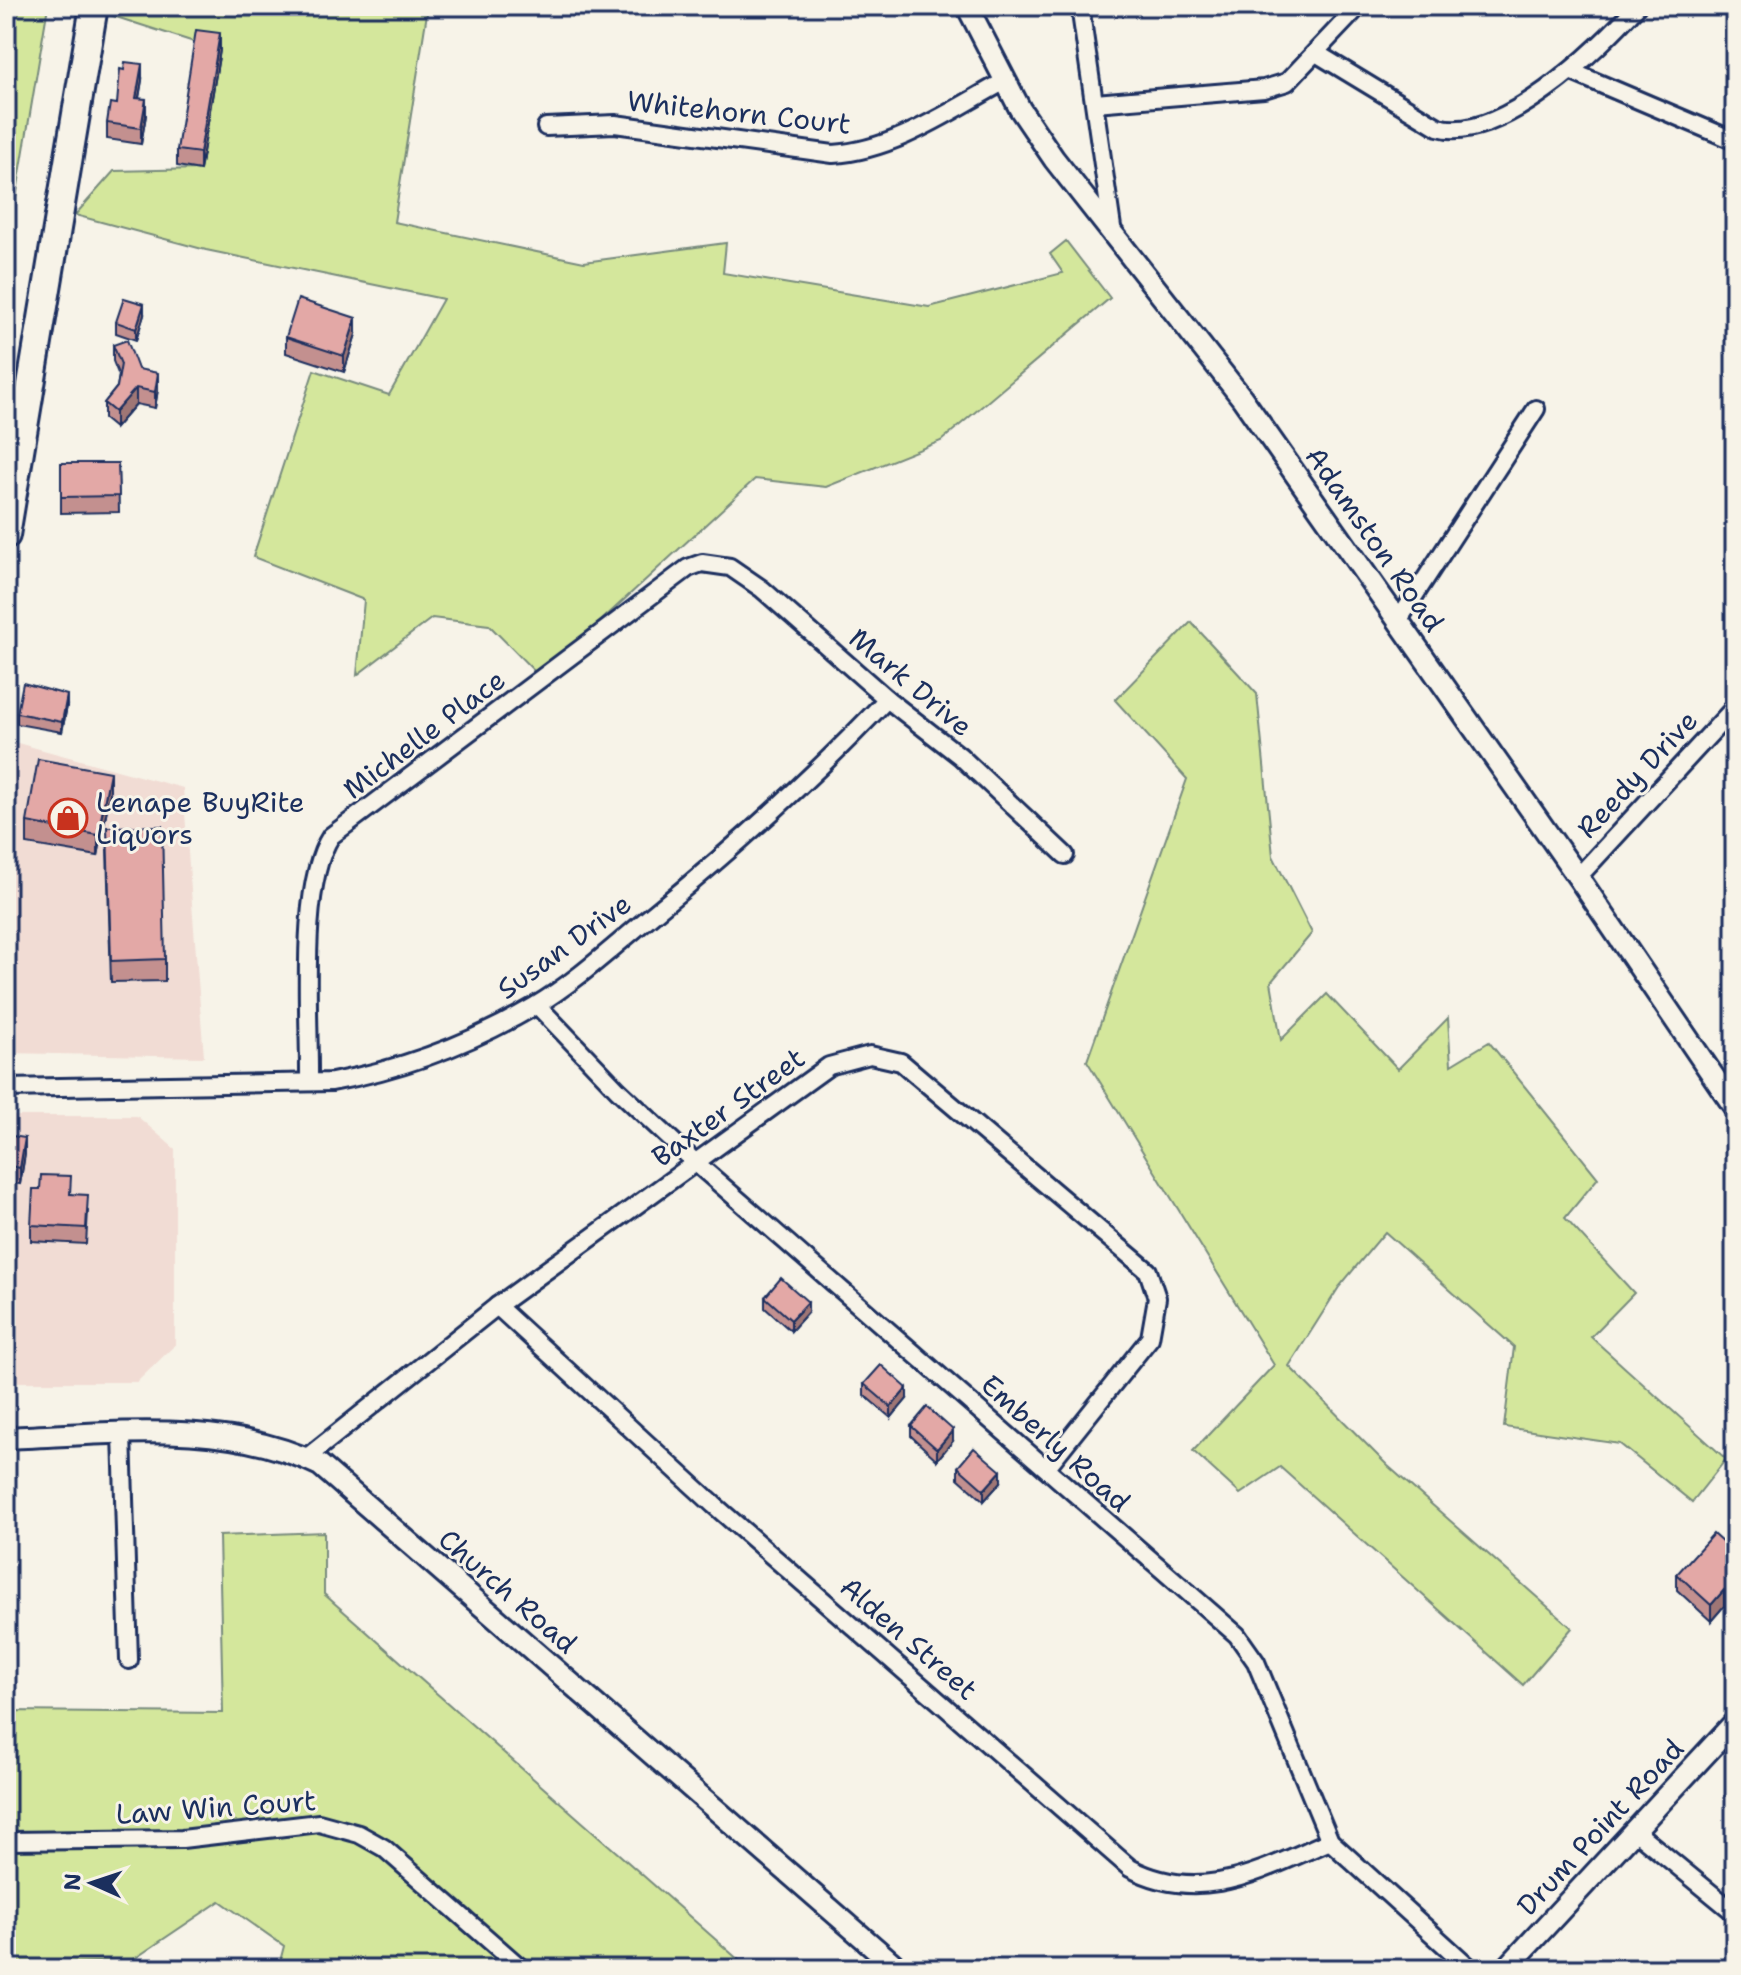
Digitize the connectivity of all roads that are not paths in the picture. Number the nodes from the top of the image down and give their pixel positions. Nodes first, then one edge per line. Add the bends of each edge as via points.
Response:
1 (94, 6) edge
2 (967, 6) edge
3 (1080, 6) edge
4 (1359, 6) edge
5 (1637, 6) edge
6 (1316, 53) junction
7 (1570, 71) junction
8 (1005, 81) junction
9 (1095, 103) junction
10 (546, 127) dead end
11 (1735, 141) edge
12 (1113, 234) junction
13 (1536, 409) dead end
14 (6, 534) edge
15 (714, 564) joint
16 (1398, 621) junction
17 (887, 699) junction
18 (1735, 707) edge
19 (1065, 855) dead end
20 (1578, 877) junction
21 (537, 1005) junction
22 (309, 1082) junction
23 (6, 1088) edge
24 (1735, 1108) edge
25 (696, 1163) junction
26 (497, 1306) junction
27 (122, 1434) junction
28 (6, 1438) edge
29 (306, 1458) junction
30 (1046, 1468) junction
31 (129, 1660) dead end
32 (1735, 1722) edge
33 (1635, 1831) junction
34 (6, 1841) edge
35 (1330, 1841) junction
36 (1735, 1913) edge
37 (522, 1969) edge
38 (899, 1969) edge
39 (1471, 1969) edge
40 (1506, 1969) edge

1 - 14 main road
2 - 8 street, Adamston Road
3 - 9 street
4 - 6 street
5 - 7 street
6 - 7 street via 1451,131 1496,121
6 - 9 street via 1287,82 1264,89
7 - 11 street
8 - 10 street, Whitehorn Court via 863,152 833,154 615,124
8 - 12 street, Adamston Road via 1054,159
9 - 12 street
12 - 16 street, Adamston Road via 1242,398
13 - 16 street
15 - 17 street, Mark Drive via 730,567 762,589
15 - 22 street, Michelle Place via 688,568 331,836 319,855 310,889
16 - 20 street, Adamston Road
17 - 19 street, Mark Drive via 960,756
17 - 21 street, Susan Drive via 737,846
18 - 20 street, Reedy Drive
20 - 24 street, Adamston Road
21 - 22 street, Susan Drive via 456,1046 377,1074
21 - 25 street, Emberly Road
22 - 23 street, Susan Drive
25 - 26 street, Baxter Street
25 - 30 street, Emberly Road
25 - 30 street, Baxter Street via 829,1066 883,1055 901,1062 1148,1271 1157,1298 1150,1338
26 - 29 street, Baxter Street
26 - 35 street, Alden Street via 714,1505 1130,1868 1169,1883 1232,1881
27 - 28 street, Church Road
27 - 29 street, Church Road via 221,1436
27 - 31 street
29 - 38 street, Church Road
30 - 35 street, Emberly Road via 1237,1635 1256,1662
32 - 33 street, Drum Point Road
33 - 36 street
33 - 40 street, Drum Point Road
34 - 37 street, Law Win Court via 182,1839 319,1823 340,1827 384,1848
35 - 39 street, Emberly Road

